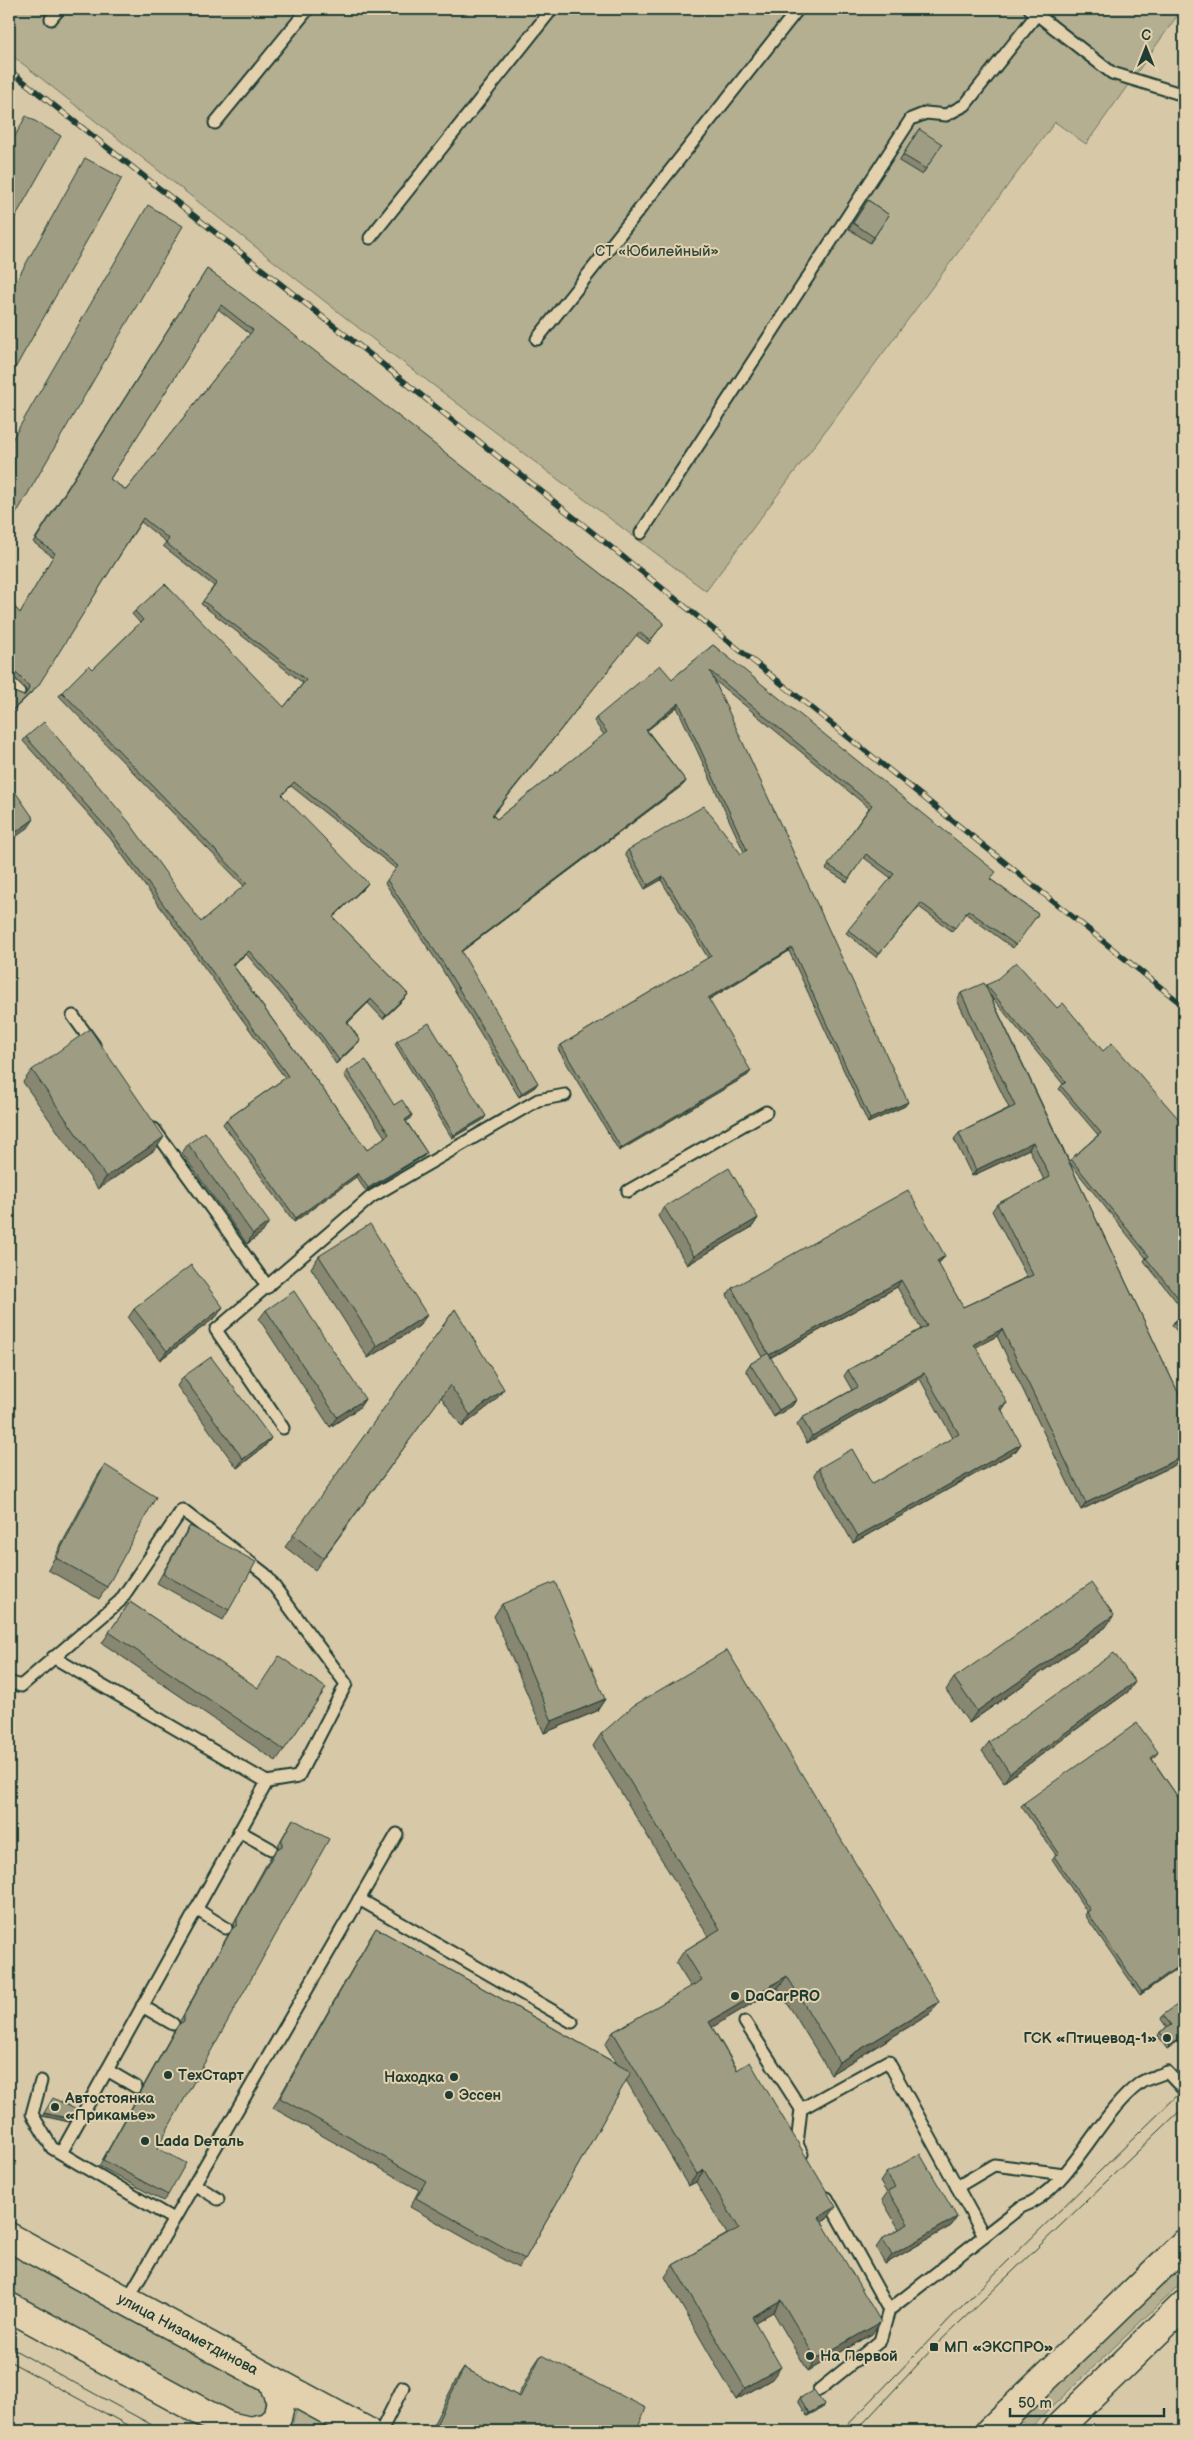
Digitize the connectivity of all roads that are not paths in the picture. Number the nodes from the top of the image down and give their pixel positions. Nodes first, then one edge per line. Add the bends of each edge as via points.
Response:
1 (59, 9) edge
2 (308, 9) edge
3 (552, 9) edge
4 (798, 9) edge
5 (1036, 11) edge
6 (51, 19) dead end
7 (1184, 95) edge
8 (215, 123) dead end
9 (370, 238) dead end
10 (537, 339) dead end
11 (640, 533) dead end
12 (9, 681) edge
13 (19, 692) edge
14 (73, 1016) dead end
15 (101, 1056) edge
16 (565, 1095) dead end
17 (766, 1112) dead end
18 (147, 1120) edge
19 (628, 1191) dead end
20 (268, 1287) junction
21 (283, 1428) dead end
22 (52, 1657) junction
23 (9, 1682) edge
24 (267, 1782) junction
25 (239, 1831) junction
26 (397, 1834) dead end
27 (271, 1849) dead end
28 (359, 1899) junction
29 (196, 1909) junction
30 (226, 1928) dead end
31 (142, 2006) junction
32 (572, 2022) dead end
33 (745, 2022) edge
34 (173, 2024) dead end
35 (107, 2070) junction
36 (40, 2081) dead end
37 (136, 2087) dead end
38 (1184, 2090) edge
39 (800, 2109) junction
40 (61, 2153) junction
41 (806, 2161) edge
42 (1064, 2174) junction
43 (194, 2184) junction
44 (821, 2187) edge
45 (957, 2187) junction
46 (218, 2199) dead end
47 (173, 2219) junction
48 (984, 2236) junction
49 (9, 2237) edge
50 (1184, 2244) edge
51 (126, 2302) junction
52 (1184, 2305) edge
53 (9, 2308) edge
54 (889, 2310) junction
55 (271, 2379) junction
56 (403, 2387) dead end
57 (819, 2390) dead end
58 (230, 2428) edge
59 (366, 2431) edge
60 (380, 2431) edge
61 (990, 2431) edge
62 (1055, 2431) edge

1 - 6 lane
2 - 8 lane
3 - 9 lane
4 - 10 lane
5 - 7 lane via 1112,72
5 - 11 lane via 965,105 946,115 926,113 912,120
12 - 13 lane
14 - 15 lane
16 - 20 lane via 538,1100 372,1197
17 - 19 lane
18 - 20 lane
20 - 21 lane via 216,1330
22 - 23 lane via 21,1686
22 - 24 lane
22 - 24 lane via 120,1601 182,1510 265,1574 346,1684 298,1777
24 - 25 lane
25 - 27 lane
25 - 29 lane
26 - 28 lane
28 - 32 lane
28 - 43 lane
29 - 30 lane
29 - 31 lane
31 - 34 lane
31 - 35 lane
33 - 39 lane
35 - 37 lane
35 - 40 lane
36 - 40 lane via 32,2114 52,2148
38 - 42 lane via 1167,2072 1140,2083 1097,2129
39 - 41 lane via 797,2144
39 - 45 lane via 888,2061
40 - 47 lane
42 - 45 lane via 994,2165
42 - 48 lane via 1034,2202 1021,2207
43 - 46 lane
43 - 47 lane
44 - 54 lane
45 - 48 lane
47 - 51 lane
48 - 54 lane
49 - 51 main road, улица Низаметдинова
50 - 61 main road
51 - 55 main road, улица Низаметдинова
52 - 62 main road
53 - 58 main road
54 - 57 lane via 880,2341
55 - 58 main road via 281,2401 277,2418 268,2427 250,2431
55 - 59 main road, улица Низаметдинова
56 - 60 lane

